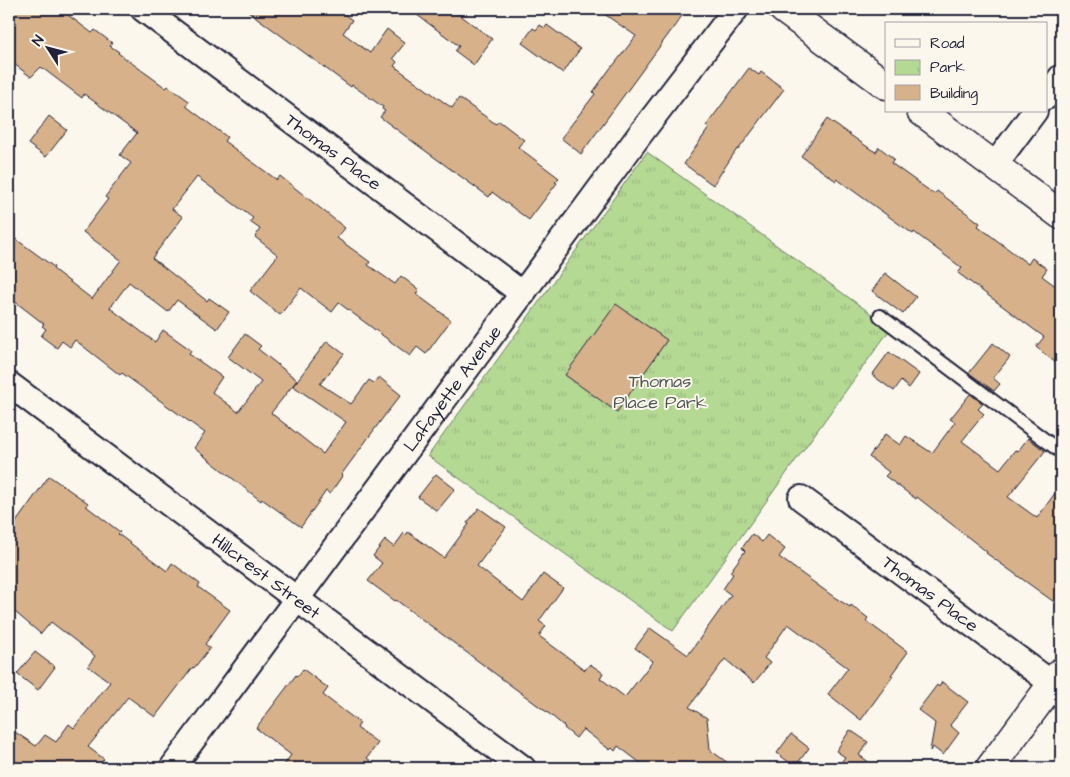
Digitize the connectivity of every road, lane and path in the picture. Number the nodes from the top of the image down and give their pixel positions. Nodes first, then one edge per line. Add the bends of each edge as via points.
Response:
1 (144, 9) edge
2 (736, 9) edge
3 (783, 9) edge
4 (1061, 77) edge
5 (885, 84) edge
6 (1048, 94) edge
7 (922, 112) edge
8 (1034, 112) edge
9 (994, 166) junction
10 (1061, 215) edge
11 (523, 294) junction
12 (880, 316) dead end
13 (9, 384) edge
14 (1061, 452) edge
15 (800, 498) dead end
16 (296, 599) junction
17 (1058, 682) edge
18 (172, 768) edge
19 (523, 768) edge
20 (990, 768) edge

1 - 11 street, Thomas Place
2 - 11 street, Lafayette Avenue
3 - 5 street
4 - 6 street
7 - 9 street
8 - 9 street
9 - 10 street
11 - 16 street, Lafayette Avenue
12 - 14 lane
13 - 16 street, Hillcrest Street
15 - 17 street, Thomas Place
16 - 18 street, Lafayette Avenue
16 - 19 street, Hillcrest Street
17 - 20 street

